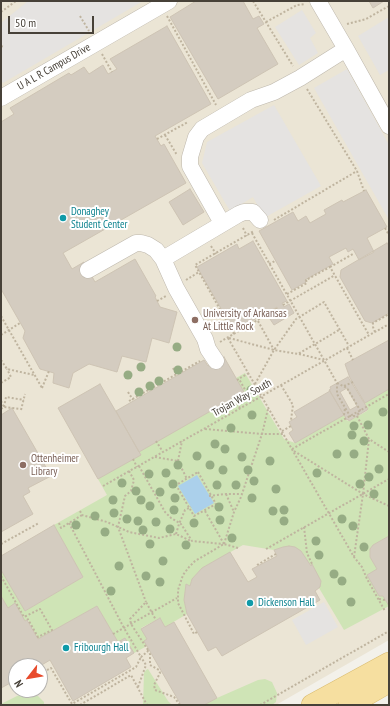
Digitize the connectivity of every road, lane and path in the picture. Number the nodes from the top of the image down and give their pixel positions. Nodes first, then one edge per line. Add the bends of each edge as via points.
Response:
1 (16, 1) edge
2 (253, 1) edge
3 (313, 2) edge
4 (389, 6) edge
5 (168, 8) edge
6 (1, 12) edge
7 (80, 16) dead end
8 (266, 22) junction
9 (346, 24) dead end
10 (90, 32) dead end
11 (346, 49) junction
12 (101, 52) dead end
13 (294, 68) dead end
14 (112, 72) dead end
15 (303, 83) dead end
16 (1, 98) edge
17 (216, 105) dead end
18 (188, 122) dead end
19 (389, 126) edge
20 (165, 135) junction
21 (157, 139) dead end
22 (180, 162) dead end
23 (357, 171) junction
24 (364, 191) dead end
25 (222, 224) junction
26 (260, 226) junction
27 (385, 228) dead end
28 (389, 235) edge
29 (353, 254) dead end
30 (163, 259) junction
31 (275, 261) dead end
32 (269, 264) junction
33 (330, 267) junction
34 (88, 270) dead end
35 (198, 272) junction
36 (335, 275) junction
37 (181, 282) dead end
38 (170, 294) dead end
39 (287, 294) junction
40 (157, 301) dead end
41 (290, 301) junction
42 (283, 305) dead end
43 (278, 308) dead end
44 (389, 314) edge
45 (1, 316) edge
46 (300, 317) junction
47 (258, 321) junction
48 (20, 323) dead end
49 (389, 324) edge
50 (9, 330) junction
51 (339, 330) junction
52 (375, 332) junction
53 (234, 334) junction
54 (1, 335) edge
55 (369, 335) junction
56 (228, 338) junction
57 (217, 344) dead end
58 (315, 344) junction
59 (348, 347) junction
60 (274, 350) junction
61 (298, 354) junction
62 (1, 360) edge
63 (210, 360) joint
64 (325, 360) junction
65 (353, 360) dead end
66 (173, 368) dead end
67 (7, 369) junction
68 (49, 371) dead end
69 (249, 373) junction
70 (34, 375) junction
71 (177, 375) junction
72 (353, 382) dead end
73 (1, 383) edge
74 (337, 383) junction
75 (255, 384) junction
76 (281, 385) junction
77 (344, 386) junction
78 (128, 392) dead end
79 (25, 394) dead end
80 (389, 394) edge
81 (262, 396) junction
82 (24, 400) junction
83 (133, 400) junction
84 (1, 401) edge
85 (129, 401) dead end
86 (4, 407) junction
87 (345, 407) junction
88 (1, 408) edge
89 (240, 408) junction
90 (269, 408) junction
91 (360, 410) junction
92 (344, 415) dead end
93 (350, 416) junction
94 (357, 416) junction
95 (291, 420) dead end
96 (291, 426) dead end
97 (203, 429) junction
98 (283, 433) junction
99 (262, 434) junction
100 (369, 439) junction
101 (156, 441) dead end
102 (182, 441) junction
103 (292, 450) junction
104 (163, 452) junction
105 (389, 452) edge
106 (155, 457) junction
107 (133, 459) dead end
108 (178, 461) junction
109 (138, 466) junction
110 (129, 471) junction
111 (187, 479) junction
112 (389, 479) edge
113 (103, 486) dead end
114 (226, 494) junction
115 (242, 494) junction
116 (363, 494) junction
117 (210, 496) junction
118 (389, 506) edge
119 (190, 507) junction
120 (204, 510) junction
121 (80, 511) dead end
122 (234, 512) junction
123 (329, 513) junction
124 (82, 515) junction
125 (38, 523) dead end
126 (58, 523) dead end
127 (69, 523) junction
128 (179, 524) junction
129 (118, 527) junction
130 (304, 527) junction
131 (176, 534) junction
132 (192, 541) junction
133 (1, 544) edge
134 (224, 544) junction
135 (238, 548) dead end
136 (266, 549) dead end
137 (276, 554) dead end
138 (354, 557) junction
139 (312, 564) dead end
140 (257, 565) dead end
141 (1, 576) edge
142 (177, 598) junction
143 (378, 599) junction
144 (386, 600) dead end
145 (146, 602) junction
146 (385, 611) dead end
147 (151, 612) junction
148 (26, 616) junction
149 (156, 620) dead end
150 (131, 624) junction
151 (124, 628) junction
152 (197, 632) dead end
153 (389, 632) edge
154 (113, 634) dead end
155 (148, 651) junction
156 (141, 657) junction
157 (389, 663) edge
158 (48, 670) edge
159 (389, 682) edge
160 (138, 688) junction
161 (370, 700) edge
162 (80, 705) edge
163 (147, 705) edge
164 (180, 705) edge
165 (260, 705) edge
166 (312, 705) edge
167 (349, 705) edge

1 - 6 path
2 - 8 path
3 - 8 path via 296,5
3 - 11 street
4 - 9 path via 366,19
5 - 16 street, U A L R Campus Drive
5 - 17 path
7 - 10 path
8 - 13 path
11 - 19 street
11 - 25 street via 274,92 245,103 202,129 196,136 190,166
12 - 14 path
15 - 23 path
18 - 20 path
20 - 21 path
20 - 22 path
23 - 24 path
23 - 26 path
25 - 26 street via 244,212 253,212
25 - 30 street
26 - 32 path
26 - 35 path via 195,265
27 - 28 path
29 - 33 path
30 - 34 street via 148,244 136,243
30 - 63 street via 205,339
31 - 32 path
32 - 39 path
33 - 36 path
33 - 39 path
35 - 37 path
35 - 53 path
36 - 41 path
36 - 55 path
38 - 40 path
39 - 41 path
41 - 42 path
41 - 46 path
43 - 47 path
44 - 52 path via 373,323
45 - 50 path
46 - 51 path via 324,302
46 - 58 path
46 - 60 path
47 - 53 path
47 - 60 path
48 - 50 path
49 - 52 path, Trojan Way South
50 - 54 path
50 - 70 path
51 - 58 path
51 - 59 path
52 - 55 path, Trojan Way South
53 - 56 path
55 - 59 path, Trojan Way South
56 - 57 path
56 - 60 path
56 - 69 path
58 - 61 path
58 - 64 path
59 - 64 path, Trojan Way South
59 - 65 path
60 - 61 path
60 - 75 path
61 - 64 path
62 - 67 path
63 - 71 path
64 - 74 path
64 - 76 path, Trojan Way South
66 - 71 path
67 - 70 path
67 - 73 path via 11,377
68 - 70 path via 42,388
69 - 75 path
69 - 89 path via 238,379 248,395 236,402
71 - 83 path
72 - 77 path
74 - 77 path
74 - 87 path via 337,394
75 - 81 path
76 - 81 path, Trojan Way South
76 - 95 path via 293,405
77 - 91 path
78 - 83 path
79 - 82 path
80 - 91 path
81 - 89 path, Trojan Way South
81 - 90 path
82 - 86 path via 21,410
82 - 86 path via 6,397
83 - 85 path
84 - 86 path
86 - 88 path
87 - 92 path
87 - 93 path
89 - 97 path, Trojan Way South
90 - 98 path
90 - 99 path
91 - 93 path
91 - 94 path
93 - 94 path
93 - 103 path
94 - 100 path
96 - 98 path
97 - 99 path
97 - 102 path, Trojan Way South
98 - 99 path
98 - 103 path
99 - 115 path
100 - 105 path
100 - 116 path
101 - 104 path
102 - 104 path, Trojan Way South
102 - 108 path
103 - 116 path
103 - 123 path
104 - 106 path, Trojan Way South
106 - 108 path
106 - 109 path, Trojan Way South
107 - 109 path
108 - 111 path
109 - 110 path, Trojan Way South
109 - 128 path via 165,512
110 - 113 path, Trojan Way South
110 - 129 path via 134,480 131,491 125,496
111 - 117 path via 198,472
111 - 119 path via 176,485
112 - 116 path
114 - 115 path
114 - 117 path
114 - 122 path
115 - 122 path
116 - 118 path
116 - 123 path
116 - 138 path
117 - 120 path via 216,504
119 - 120 path via 194,516
119 - 128 path via 185,510
120 - 134 path
121 - 124 path
122 - 134 path
123 - 130 path
123 - 138 path
124 - 127 path
124 - 129 path
125 - 133 path
126 - 127 path via 61,528
127 - 151 path
128 - 131 path
128 - 132 path
129 - 131 path via 159,538
129 - 145 path
130 - 136 path
130 - 139 path via 306,553
131 - 132 path
132 - 134 path
134 - 135 path
134 - 142 path via 189,566 180,583
137 - 140 path
138 - 143 path
141 - 148 path via 24,617
142 - 147 path
142 - 152 path via 194,634
143 - 144 path
143 - 146 path
145 - 147 path
145 - 150 path via 131,617
147 - 149 path
147 - 150 path
148 - 148 path via 38,637 52,630 40,609
150 - 151 path
150 - 155 path
151 - 154 path
151 - 156 path
153 - 165 path
155 - 156 path
155 - 164 path via 150,665 157,668 160,673 154,685 155,690 174,697
156 - 158 path via 136,667 72,704 51,668
156 - 160 path via 146,665
157 - 166 main road
159 - 161 main road
160 - 162 path via 131,675
160 - 163 path
161 - 167 main road

